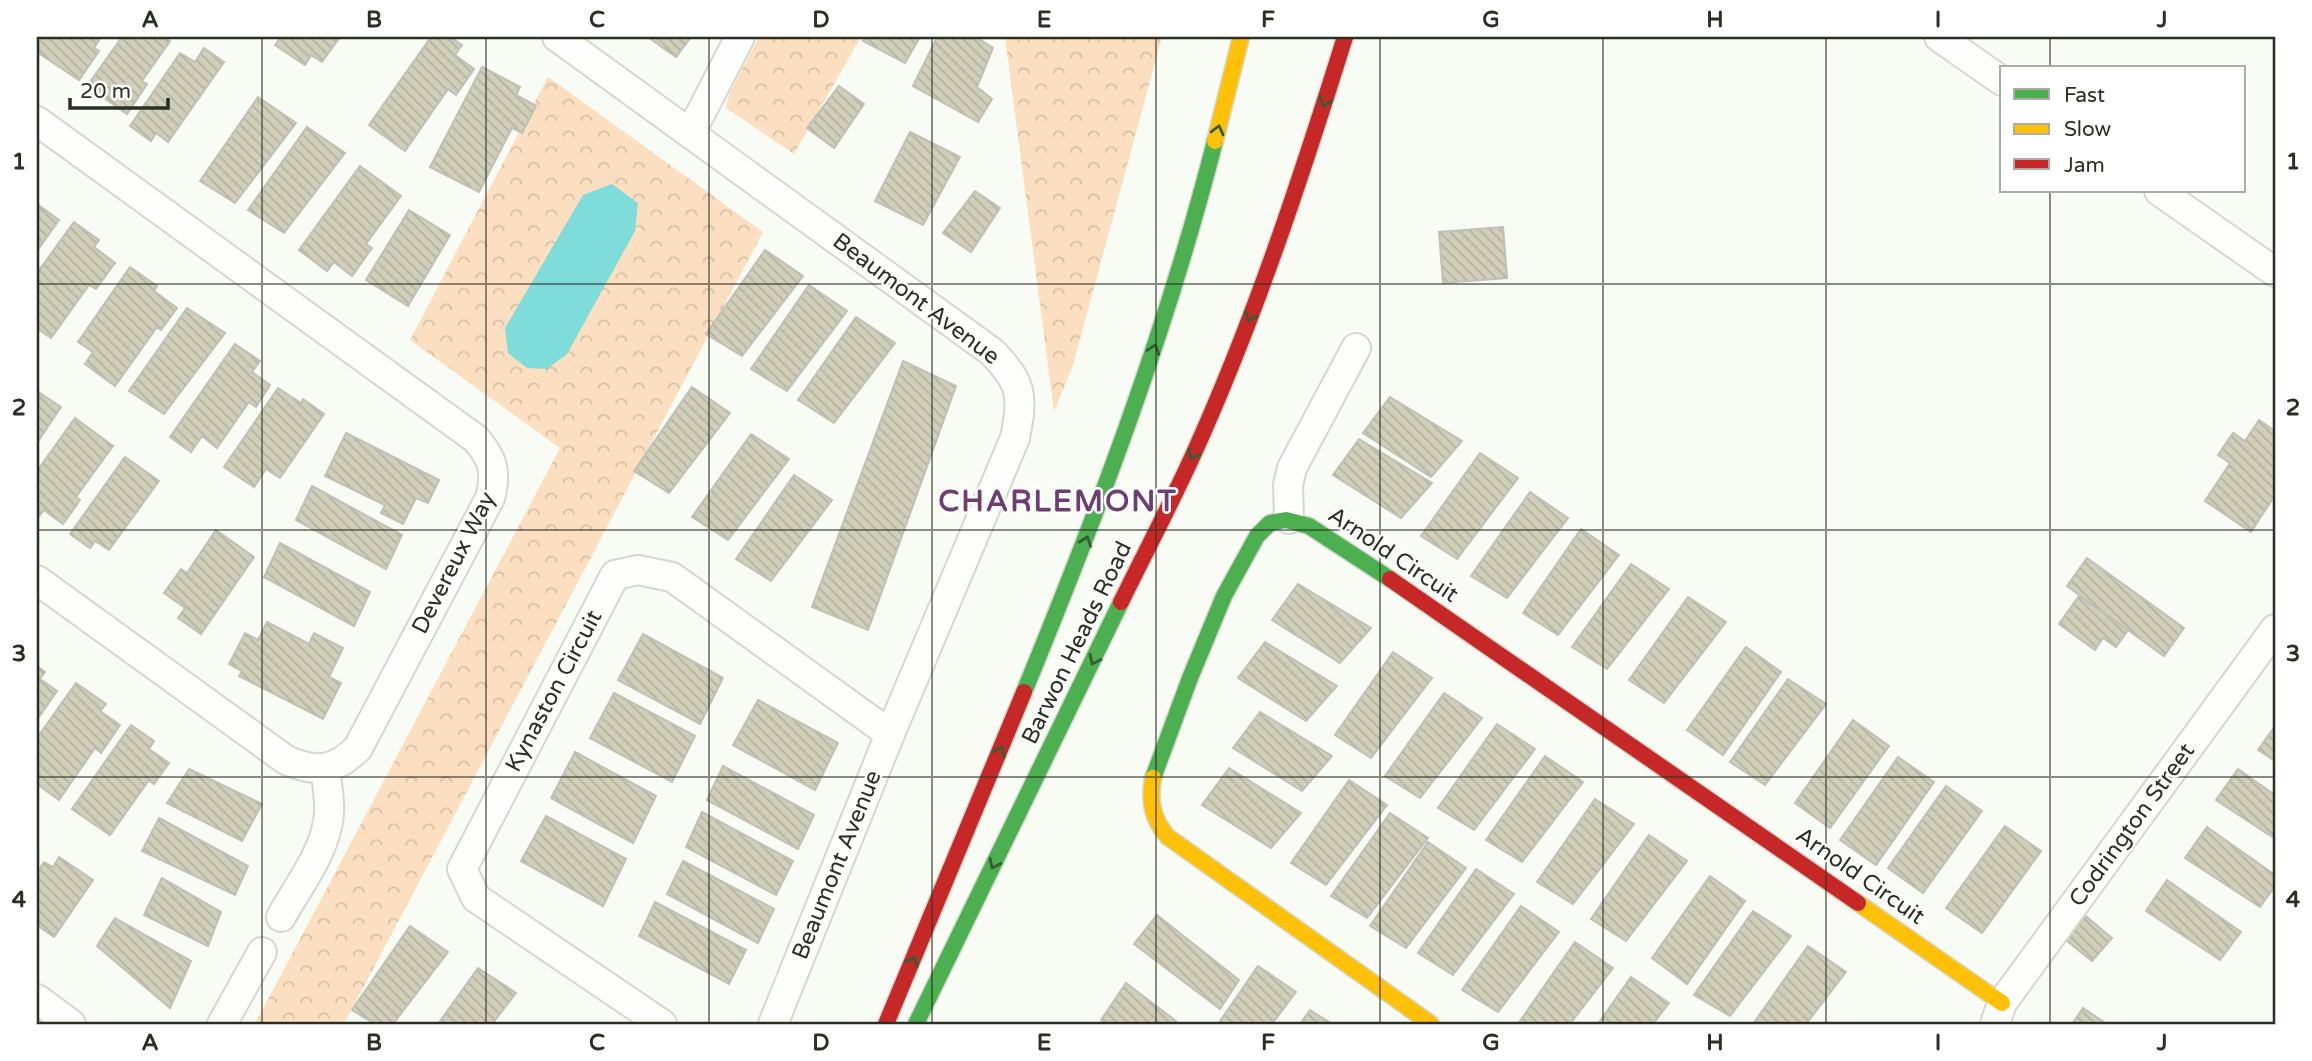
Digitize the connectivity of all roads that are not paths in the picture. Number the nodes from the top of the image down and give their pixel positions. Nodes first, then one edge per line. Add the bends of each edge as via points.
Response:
1 (557, 37) edge
2 (740, 37) edge
3 (1241, 37) edge
4 (1345, 37) edge
5 (1939, 37) edge
6 (2000, 80) edge
7 (37, 121) edge
8 (691, 132) junction
9 (2160, 192) edge
10 (2275, 272) edge
11 (1356, 348) dead end
12 (1289, 519) junction
13 (37, 580) edge
14 (2275, 629) edge
15 (890, 733) junction
16 (325, 769) junction
17 (281, 917) dead end
18 (262, 952) dead end
19 (37, 999) edge
20 (1998, 1014) edge
21 (71, 1024) edge
22 (222, 1024) edge
23 (662, 1024) edge
24 (773, 1024) edge
25 (886, 1024) edge
26 (916, 1024) edge
27 (1431, 1024) edge

1 - 8 street, Beaumont Avenue
2 - 8 street
25 -> 3 main road, Barwon Heads Road via 1082,554 1180,268
4 -> 26 main road, Barwon Heads Road via 1266,277 1194,453
5 - 6 street
7 - 16 street, Devereux Way via 488,452 494,482 490,498 358,748 344,762
8 - 15 street, Beaumont Avenue via 992,352 1018,387 1021,407 1015,438
9 - 10 street
11 - 12 street via 1292,468 1287,493
12 - 20 main road, Arnold Circuit via 1330,538
12 - 27 main road, Arnold Circuit via 1265,526 1238,566 1155,770 1150,810 1168,837
13 - 16 street via 285,760 304,768
14 - 20 street, Codrington Street
15 - 23 street, Kynaston Circuit via 672,577 638,570 615,575 462,869 476,898
15 - 24 street, Beaumont Avenue
16 - 17 street via 330,812 326,830
18 - 22 street
19 - 21 street

